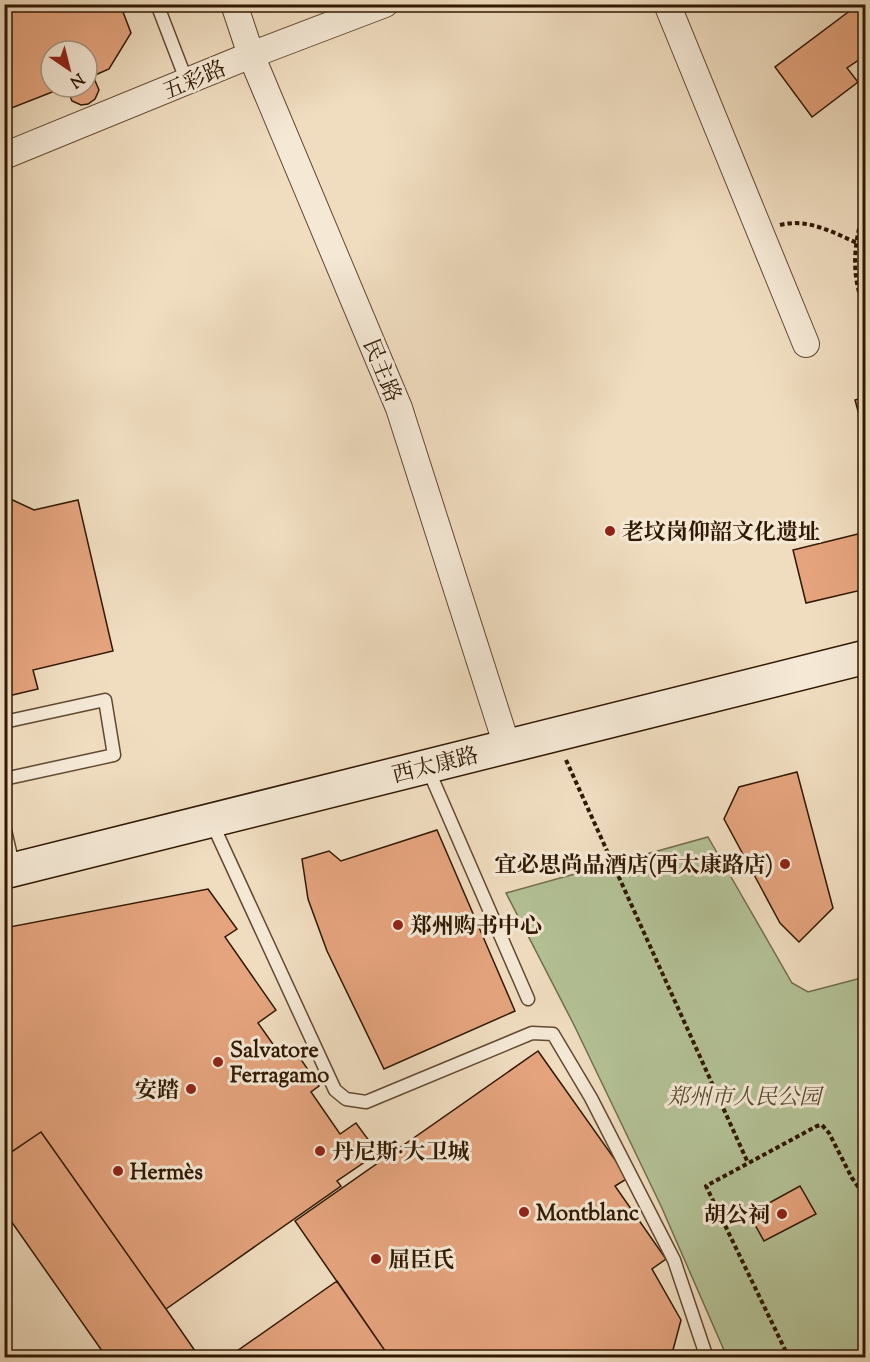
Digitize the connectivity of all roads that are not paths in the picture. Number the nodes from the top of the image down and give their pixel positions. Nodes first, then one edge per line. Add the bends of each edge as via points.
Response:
1 (157, 4) edge
2 (234, 4) edge
3 (385, 4) edge
4 (667, 4) edge
5 (251, 55) junction
6 (187, 82) junction
7 (4, 156) edge
8 (806, 345) dead end
9 (866, 657) edge
10 (4, 722) edge
11 (507, 746) junction
12 (427, 767) junction
13 (4, 779) edge
14 (211, 820) junction
15 (4, 826) edge
16 (9, 871) edge
17 (528, 999) dead end
18 (707, 1358) edge

1 - 6 lane
2 - 5 street, 民主路
3 - 5 street, 五彩路
4 - 8 street
5 - 6 street, 五彩路
5 - 11 street, 民主路 via 399,408
6 - 7 street, 五彩路
9 - 11 street, 西太康路
10 - 13 lane via 105,700 114,755
11 - 12 street, 西太康路
12 - 14 street, 西太康路
12 - 17 lane
14 - 16 street, 西太康路
14 - 18 lane via 335,1090 346,1099 366,1102 532,1033 553,1034 591,1098 675,1260
15 - 16 lane

